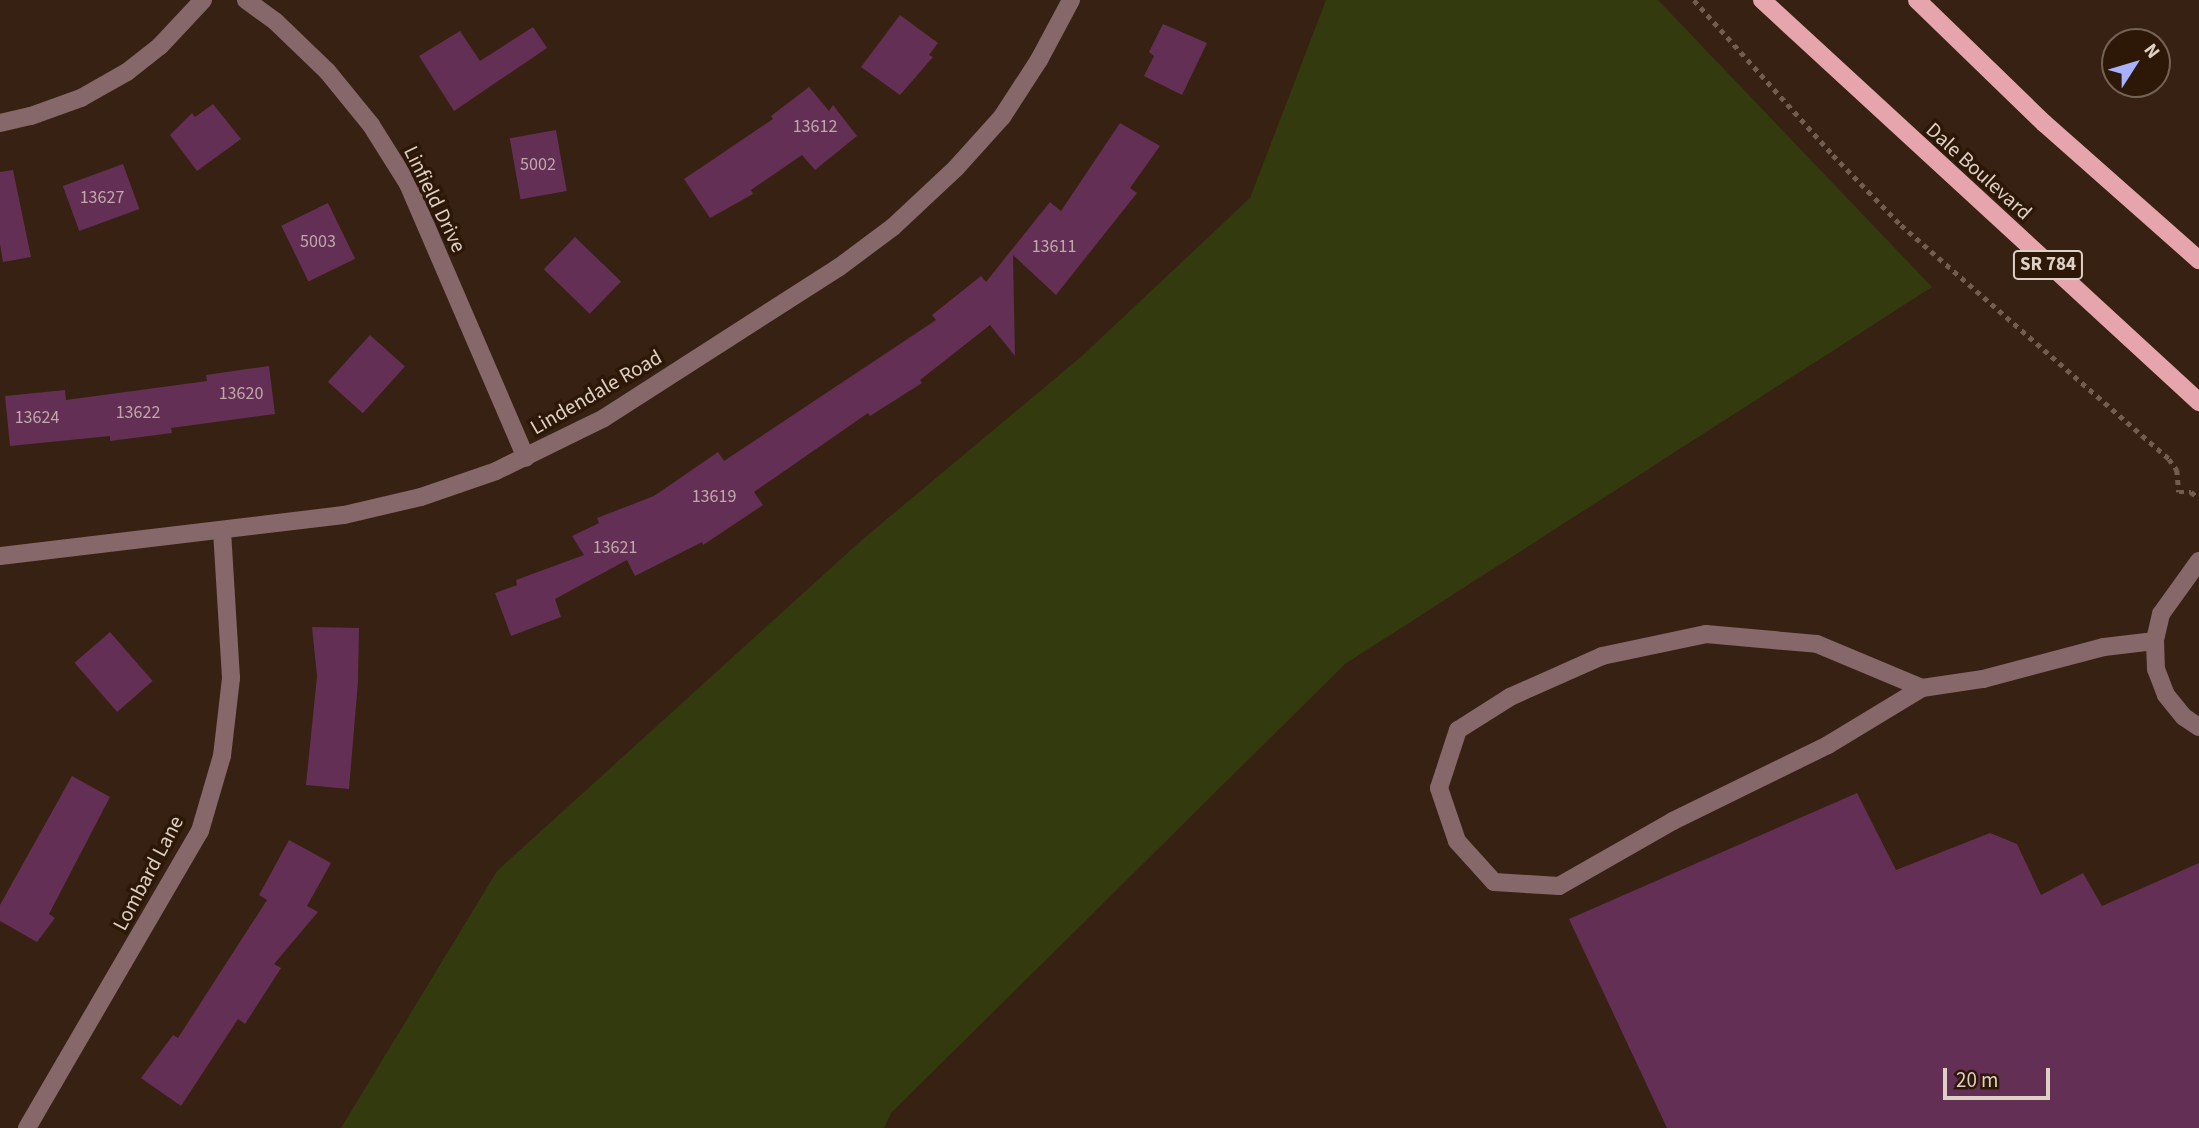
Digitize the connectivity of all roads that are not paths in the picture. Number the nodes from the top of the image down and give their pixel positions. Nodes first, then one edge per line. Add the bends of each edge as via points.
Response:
1 (203, 0) edge
2 (246, 0) edge
3 (1071, 0) edge
4 (1762, 0) edge
5 (1917, 0) edge
6 (0, 123) edge
7 (2199, 260) edge
8 (2199, 402) edge
9 (526, 458) junction
10 (222, 530) junction
11 (0, 556) edge
12 (2199, 561) edge
13 (2155, 641) junction
14 (1922, 688) junction
15 (2199, 727) edge
16 (27, 1128) edge

1 - 6 street via 160,46 127,72 80,98
2 - 9 street, Linfield Drive via 327,71 371,125 408,184
3 - 9 street, Lindendale Road via 1002,117 893,227 838,268 604,418
4 - 8 main road, Dale Boulevard / SR 784
5 - 7 main road via 2044,123
9 - 10 street, Lindendale Road via 421,497 344,515
10 - 11 street, Lindendale Road
10 - 16 street, Lombard Lane via 230,678 222,756 200,831
12 - 13 street via 2161,614
13 - 14 street
13 - 15 street via 2156,669 2166,695
14 - 14 street via 1817,644 1706,634 1680,639 1601,656 1510,697 1458,730 1439,788 1457,841 1494,882 1559,886 1673,821 1828,745

